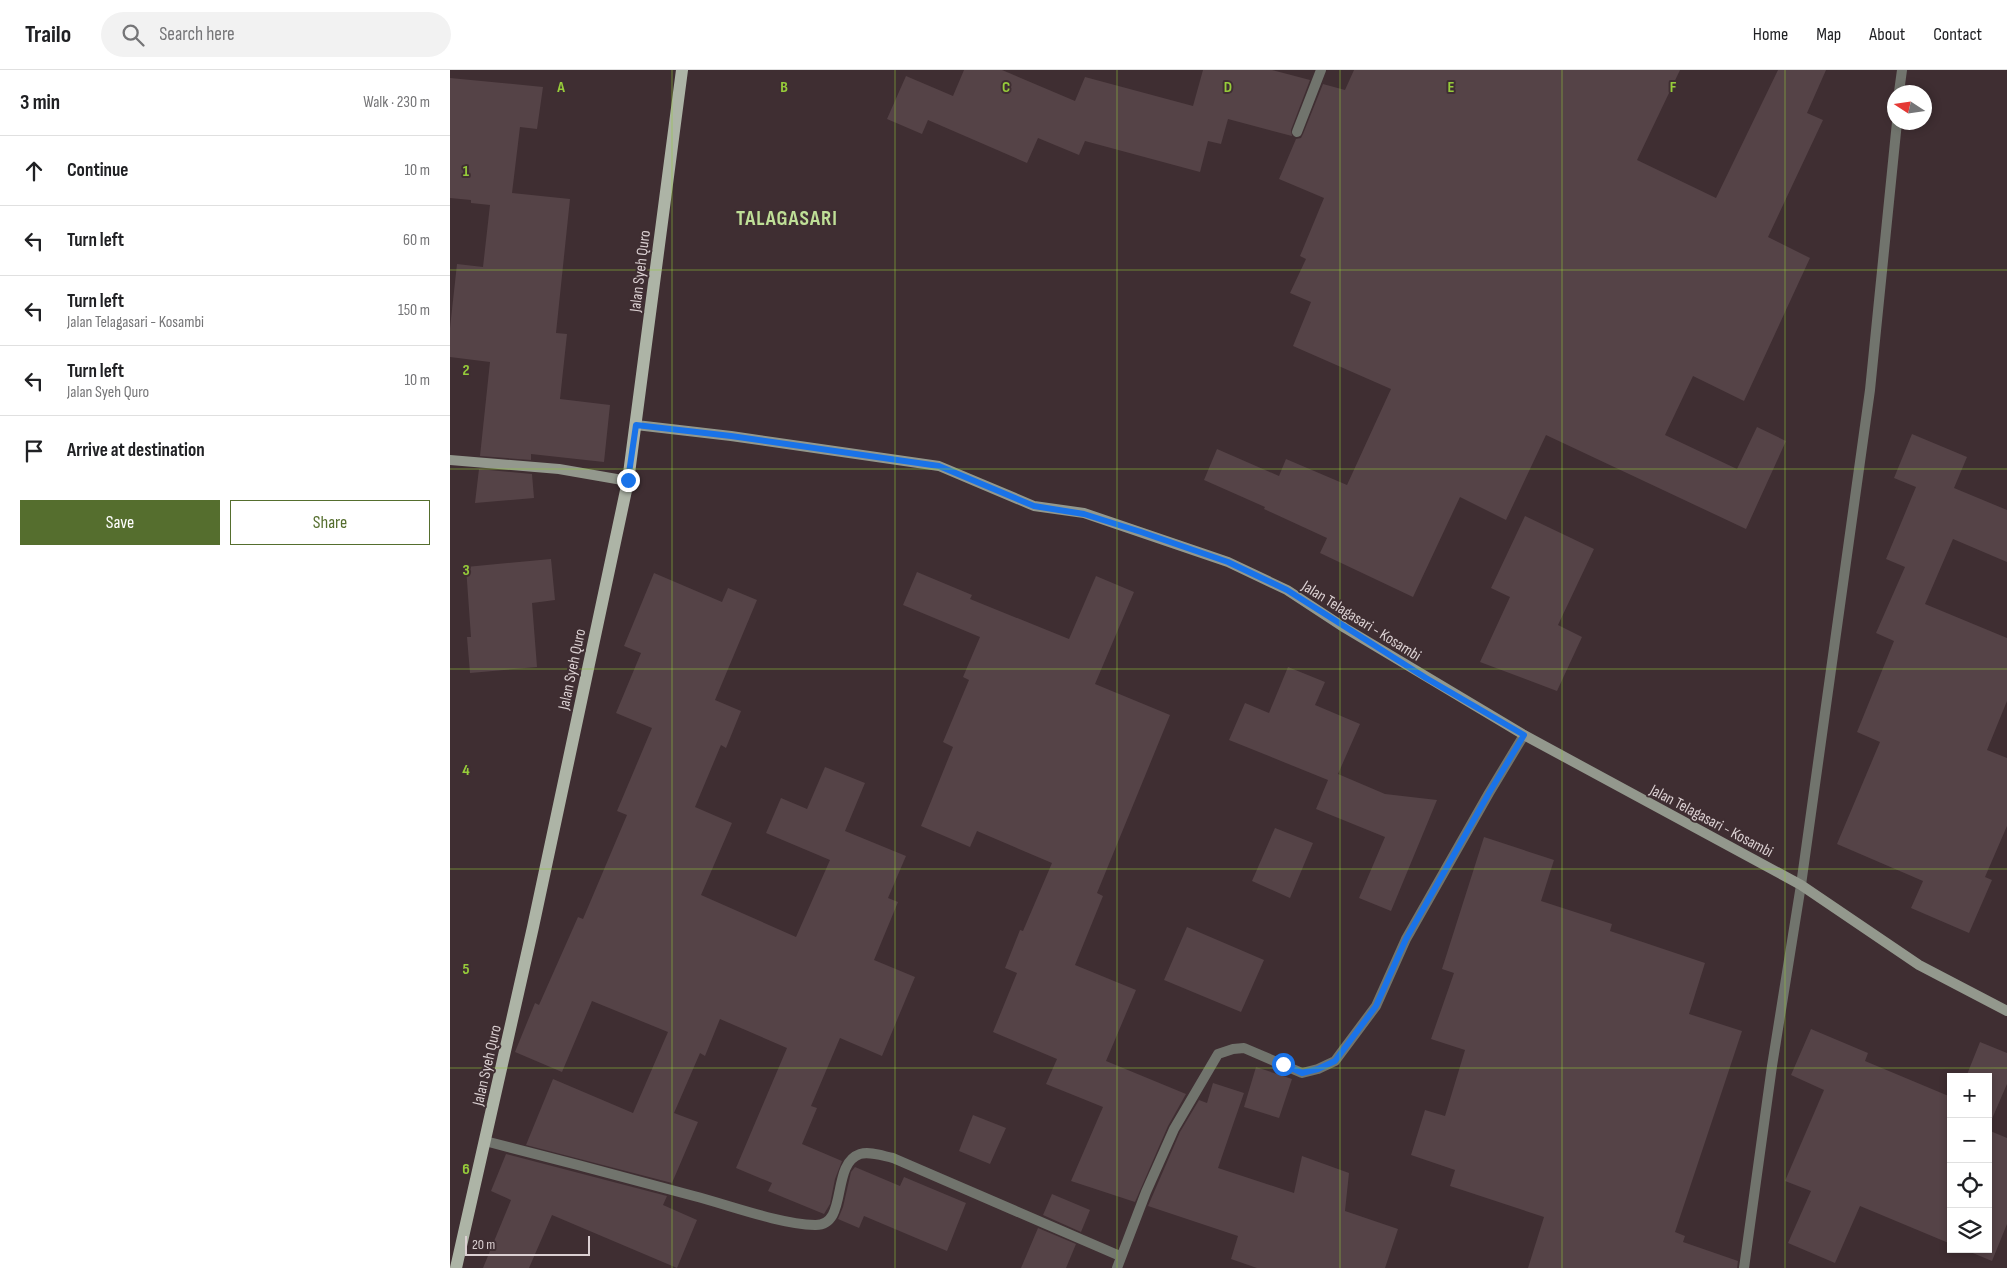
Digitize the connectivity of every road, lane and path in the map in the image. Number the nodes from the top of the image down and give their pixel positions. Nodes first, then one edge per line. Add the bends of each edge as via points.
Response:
1 (682, 70) edge
2 (1321, 70) edge
3 (1902, 70) edge
4 (1901, 85) edge
5 (1895, 130) edge
6 (1297, 132) dead end
7 (636, 425) junction
8 (450, 460) edge
9 (628, 480) junction
10 (1524, 735) junction
11 (1801, 885) junction
12 (2007, 1011) edge
13 (485, 1141) junction
14 (1120, 1256) junction
15 (456, 1268) edge
16 (1117, 1268) edge
17 (1744, 1268) edge

1 - 7 main road, Jalan Syeh Quro
2 - 6 street
3 - 4 street
5 - 11 street via 1870,390
7 - 9 main road, Jalan Syeh Quro
7 - 10 main road, Jalan Telagasari - Kosambi via 760,439 939,466 1034,506 1084,514 1228,562 1287,590 1393,658
8 - 9 main road
9 - 13 main road, Jalan Syeh Quro via 534,927
10 - 11 main road, Jalan Telagasari - Kosambi
10 - 14 street via 1406,939 1376,1006 1335,1061 1302,1073 1244,1048 1218,1054 1174,1129
11 - 12 main road, Jalan Telagasari - Kosambi via 1919,965
11 - 17 street
13 - 14 street via 784,1220 815,1225 823,1224 834,1213 844,1170 851,1161 858,1154 872,1153 893,1158
13 - 15 main road, Jalan Syeh Quro
14 - 16 street

